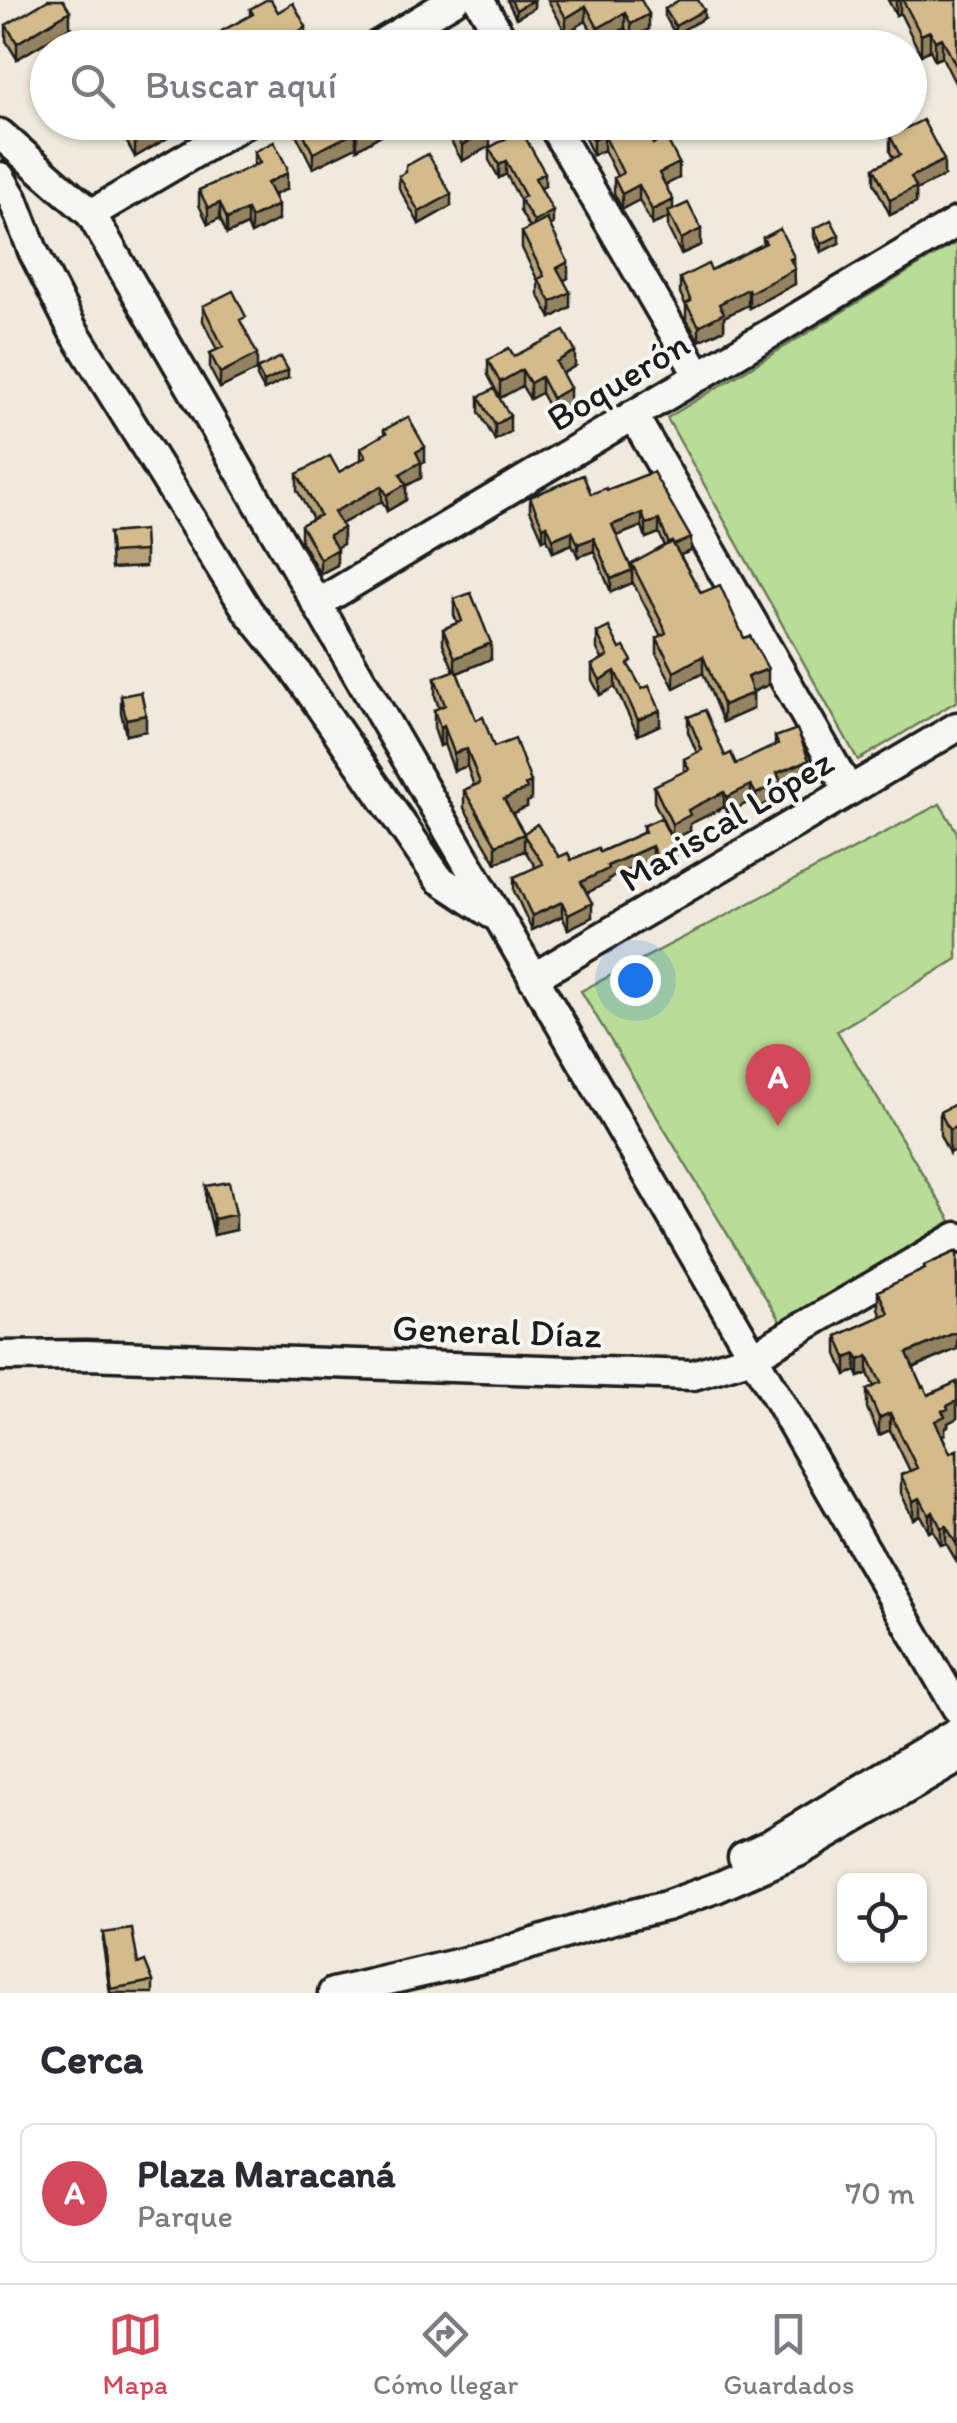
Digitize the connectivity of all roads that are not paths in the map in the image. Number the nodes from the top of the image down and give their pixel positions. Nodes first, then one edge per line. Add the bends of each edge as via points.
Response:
1 (454, 0) edge
2 (479, 0) edge
3 (404, 30) edge
4 (496, 30) edge
5 (0, 134) edge
6 (216, 140) edge
7 (561, 140) edge
8 (0, 177) edge
9 (91, 214) junction
10 (957, 222) edge
11 (699, 376) junction
12 (633, 415) junction
13 (316, 604) junction
14 (957, 727) edge
15 (849, 791) junction
16 (499, 919) junction
17 (533, 978) junction
18 (957, 1237) edge
19 (0, 1356) edge
20 (752, 1357) junction
21 (957, 1708) edge
22 (957, 1732) edge
23 (957, 1759) edge
24 (616, 1918) junction
25 (333, 1993) edge

1 - 3 street
2 - 4 street
5 - 9 street
6 - 9 street
7 - 11 street
8 - 16 street via 73,330 248,611 439,879
9 - 13 street
10 - 11 street, Boquerón
11 - 12 street, Boquerón
12 - 13 street, Boquerón
12 - 15 street
13 - 16 street
14 - 15 street, Mariscal López
15 - 17 street, Mariscal López
16 - 17 street
17 - 20 street
18 - 20 street, General Díaz
19 - 20 street, General Díaz via 693,1375
20 - 21 street
22 - 24 street via 769,1845
23 - 24 street via 798,1852 700,1894
24 - 25 street via 495,1956

